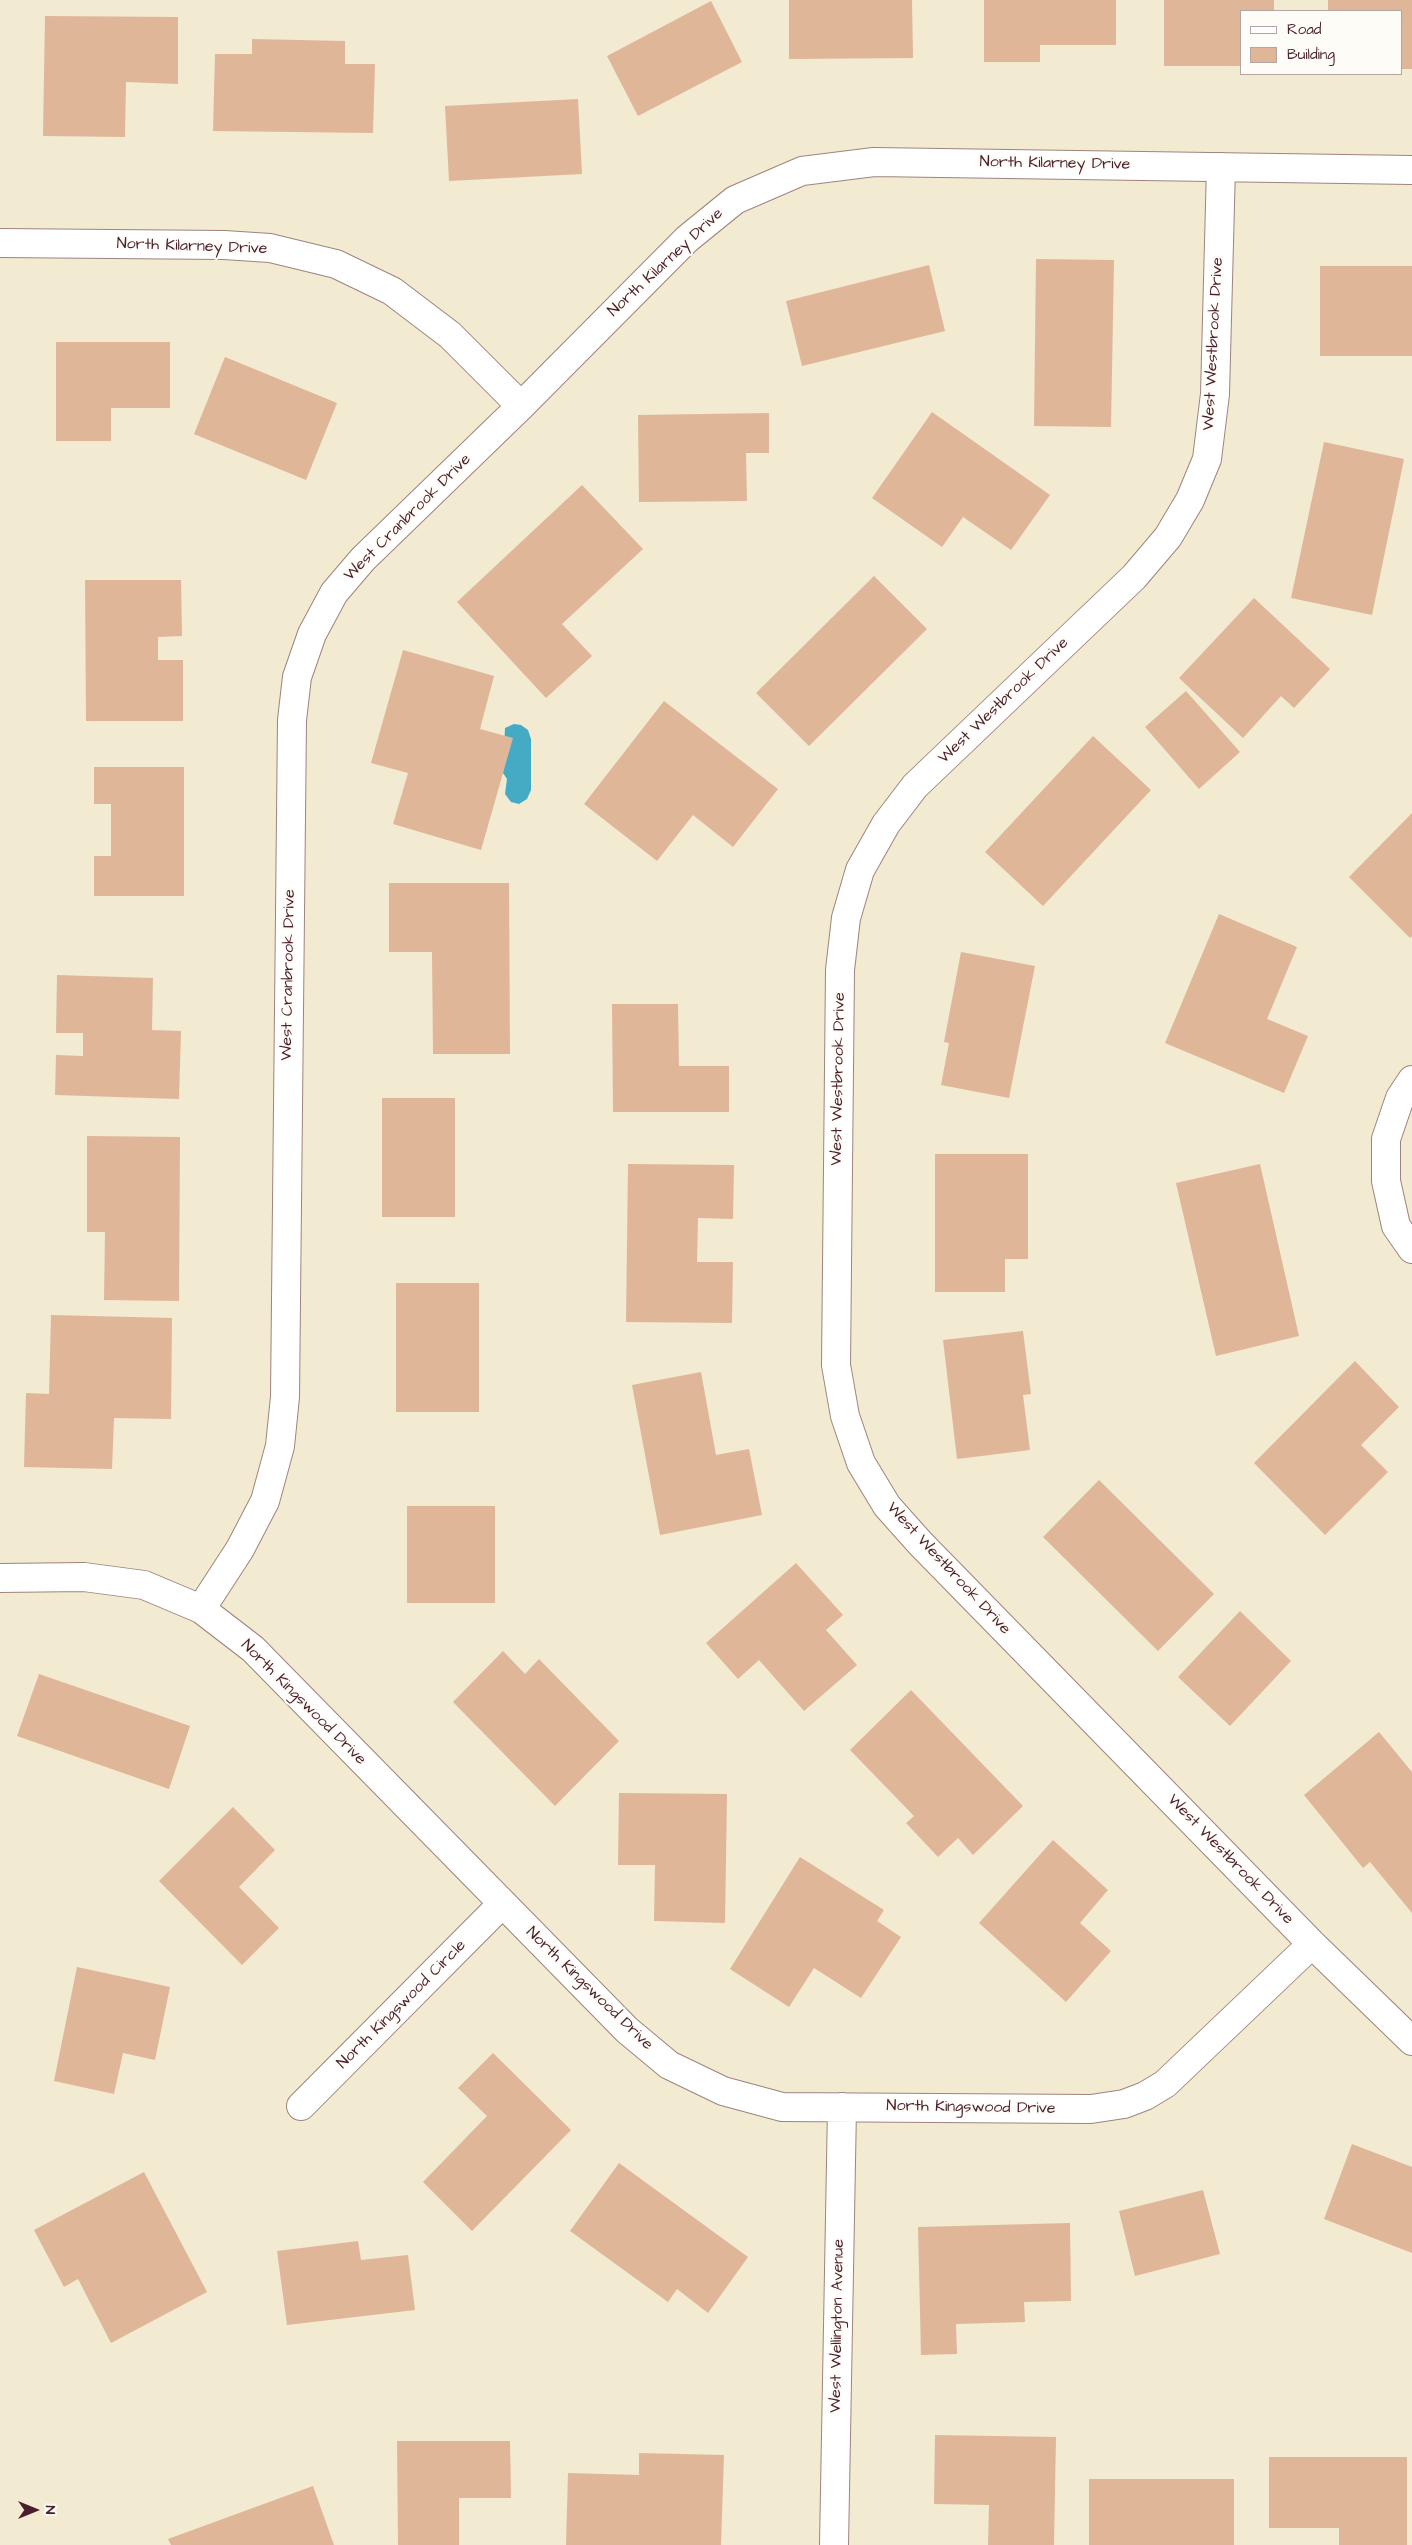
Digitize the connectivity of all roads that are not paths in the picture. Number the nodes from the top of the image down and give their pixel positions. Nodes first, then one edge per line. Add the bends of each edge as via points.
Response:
1 (1221, 167) junction
2 (1412, 170) edge
3 (0, 242) edge
4 (521, 406) junction
5 (1412, 1080) edge
6 (1412, 1249) edge
7 (0, 1578) edge
8 (201, 1608) junction
9 (502, 1904) junction
10 (1312, 1944) junction
11 (1412, 2040) edge
12 (301, 2106) dead end
13 (842, 2107) junction
14 (834, 2545) edge

1 - 2 street, North Kilarney Drive
1 - 4 street, North Kilarney Drive via 874,162 802,171 734,200 687,239
1 - 10 street, West Westbrook Drive via 1215,394 1207,459 1190,500 1168,537 1134,577 915,786 886,824 860,870 846,918 840,970 836,1365 845,1416 861,1463 888,1506 920,1544
3 - 4 street, North Kilarney Drive via 270,248 336,264 392,291 450,335
4 - 8 street, West Cranbrook Drive via 363,559 334,593 312,634 297,677 292,720 285,1396 281,1438 265,1501 240,1549
5 - 6 street via 1400,1098 1386,1139 1386,1181 1396,1226
7 - 8 street, North Kingswood Drive via 84,1577 144,1585
8 - 9 street, North Kingswood Drive via 253,1649
9 - 12 street, North Kingswood Circle
9 - 13 street, North Kingswood Drive via 627,2030 669,2064 723,2091 782,2107
10 - 11 street
10 - 13 street, North Kingswood Drive via 1165,2084 1124,2104 1090,2109
13 - 14 street, West Wellington Avenue

